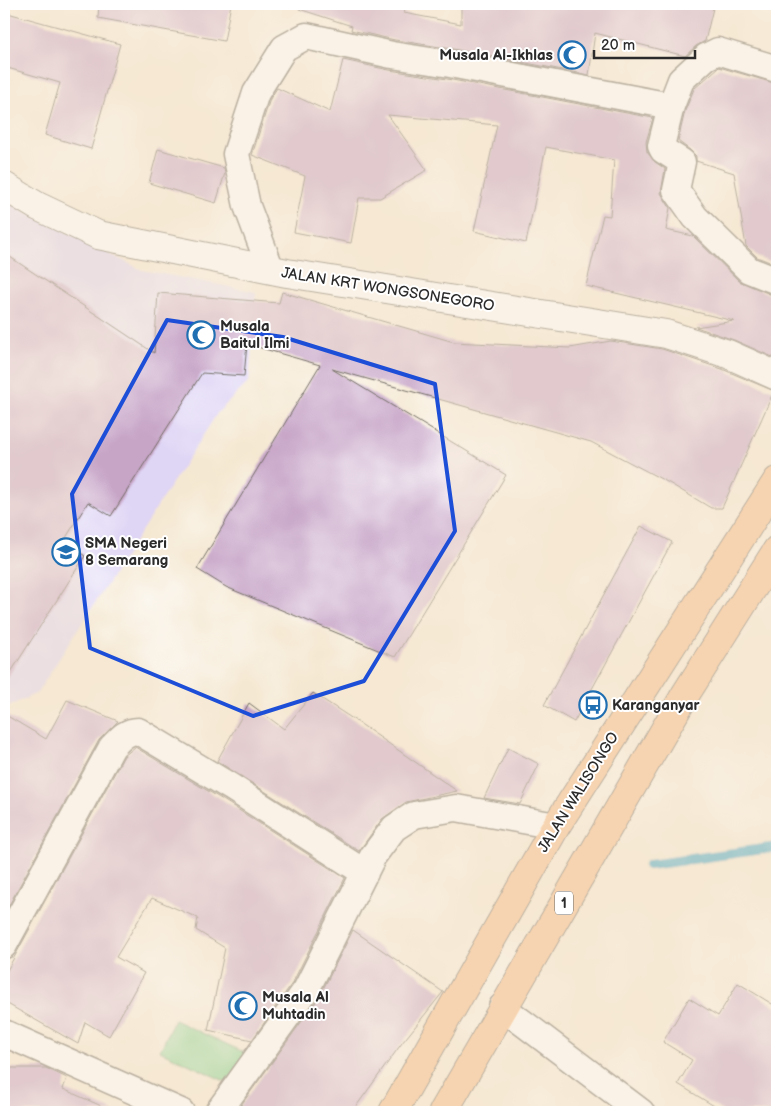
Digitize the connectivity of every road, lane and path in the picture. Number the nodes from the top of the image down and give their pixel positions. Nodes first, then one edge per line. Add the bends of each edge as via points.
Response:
1 (777, 69) edge
2 (671, 106) junction
3 (4, 186) edge
4 (271, 270) junction
5 (777, 281) edge
6 (777, 376) edge
7 (777, 481) edge
8 (777, 550) edge
9 (653, 673) junction
10 (685, 694) junction
11 (556, 826) junction
12 (365, 873) junction
13 (4, 945) edge
14 (502, 1007) junction
15 (4, 1032) edge
16 (181, 1112) edge
17 (218, 1112) edge
18 (393, 1112) edge
19 (443, 1112) edge
20 (641, 1112) edge

1 - 2 street via 718,51 706,57 681,80
2 - 4 street via 306,36 284,48 256,93 236,154 247,206
2 - 5 street via 661,146 682,162 676,190 695,217 749,270
3 - 4 street, JALAN KRT WONGSONEGORO via 98,235
4 - 6 street, JALAN KRT WONGSONEGORO via 666,334 728,354
7 - 9 highway, JALAN WALISONGO
8 - 10 highway, 1
9 - 10 highway
9 - 11 highway, JALAN WALISONGO
10 - 14 highway, 1
11 - 12 street via 456,808 414,815 394,828
11 - 18 highway, JALAN WALISONGO
12 - 13 street via 214,776 138,731 132,731 112,746
12 - 17 street via 306,990
14 - 19 highway, 1
14 - 20 street
15 - 16 street

